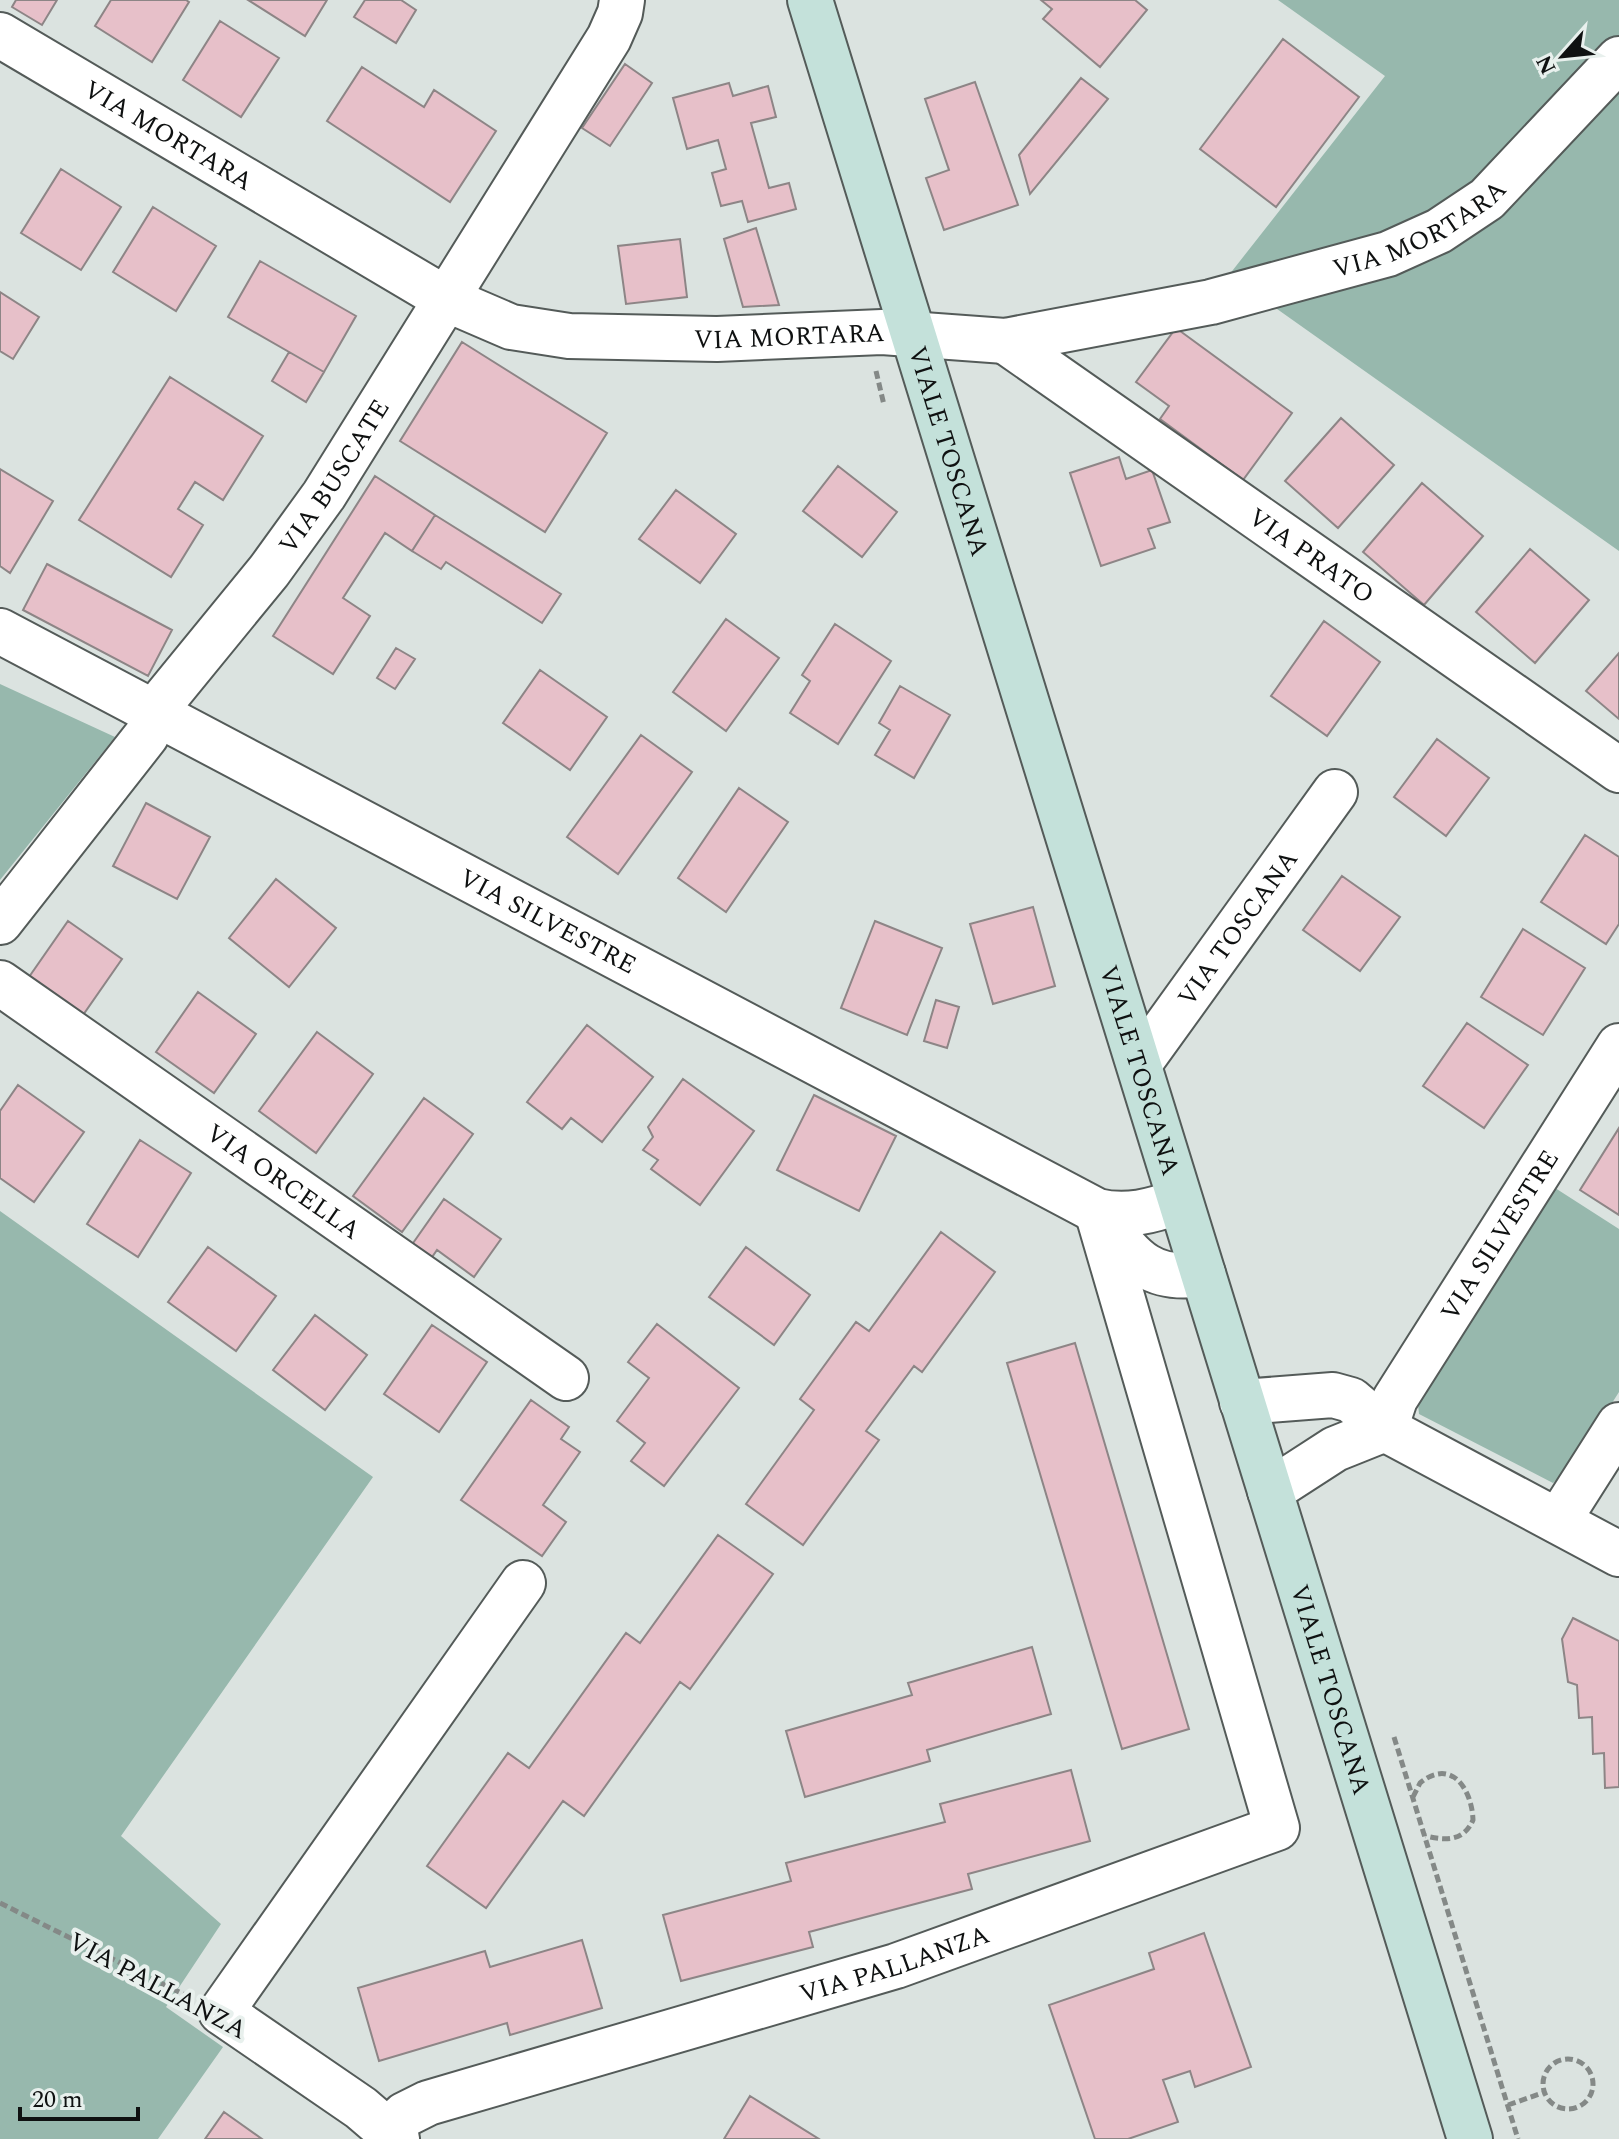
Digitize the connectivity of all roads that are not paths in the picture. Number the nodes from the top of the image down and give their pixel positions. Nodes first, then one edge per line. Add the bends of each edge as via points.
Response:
1 (622, 0) edge
2 (810, 0) edge
3 (0, 35) edge
4 (1619, 59) edge
5 (446, 299) junction
6 (914, 336) junction
7 (1005, 341) junction
8 (0, 631) edge
9 (158, 713) junction
10 (1619, 770) edge
11 (1335, 792) dead end
12 (0, 922) edge
13 (0, 983) edge
14 (1619, 1046) edge
15 (1139, 1064) junction
16 (1180, 1201) junction
17 (1097, 1211) junction
18 (1203, 1274) junction
19 (566, 1378) dead end
20 (1242, 1402) junction
21 (1619, 1425) edge
22 (1385, 1429) junction
23 (1270, 1491) junction
24 (1558, 1521) junction
25 (1619, 1554) edge
26 (523, 1583) dead end
27 (393, 2135) edge
28 (1470, 2139) edge

1 - 5 street, VIA BUSCATE via 609,38
2 - 6 street, VIALE TOSCANA
3 - 5 street, VIA MORTARA
4 - 7 street, VIA MORTARA via 1487,199 1431,235 1388,254 1211,302
5 - 6 street, VIA MORTARA via 511,327 569,336
5 - 9 street, VIA BUSCATE via 324,495
6 - 7 street, VIA MORTARA
6 - 15 street, VIALE TOSCANA
7 - 10 street, VIA PRATO
8 - 9 street, VIA SILVESTRE
9 - 12 street, VIA BUSCATE via 146,736
9 - 17 street, VIA SILVESTRE
11 - 15 street, VIA TOSCANA
13 - 19 street, VIA ORCELLA
14 - 22 street, VIA SILVESTRE via 1395,1399
15 - 16 street, VIALE TOSCANA
16 - 17 street, VIA SILVESTRE via 1140,1213
16 - 18 street, VIALE TOSCANA
17 - 18 street, VIA SILVESTRE via 1147,1268 1175,1277
17 - 27 street, VIA PALLANZA via 1277,1828 910,1961 428,2103 404,2115
18 - 20 street, VIALE TOSCANA
20 - 22 street via 1343,1397
20 - 23 street, VIALE TOSCANA
21 - 24 street
22 - 23 street via 1335,1449
22 - 24 street
23 - 28 street, VIALE TOSCANA
24 - 25 street
26 - 27 street, VIA PALLANZA via 221,2012

